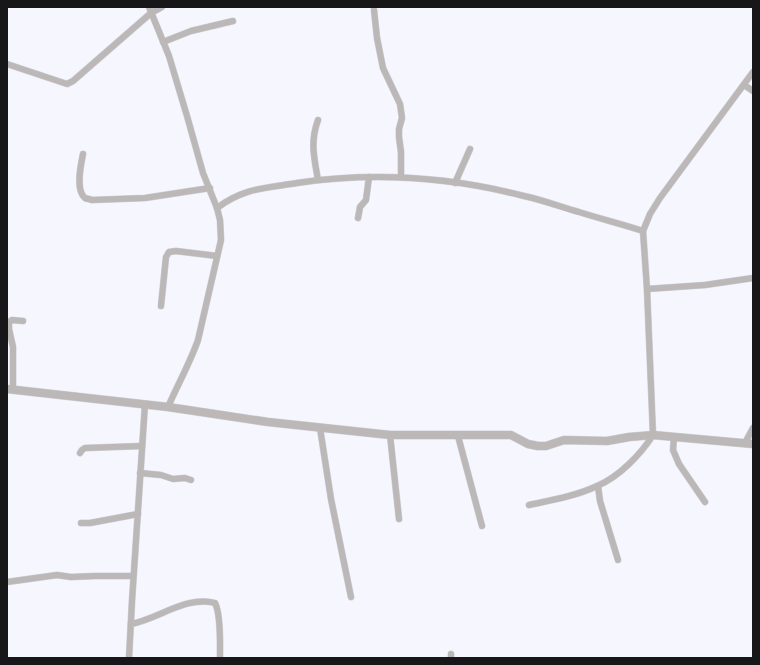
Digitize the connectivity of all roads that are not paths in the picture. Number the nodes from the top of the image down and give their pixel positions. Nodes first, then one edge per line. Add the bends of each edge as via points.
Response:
1 (162, 7) edge
2 (150, 10) edge
3 (374, 10) dead end
4 (233, 21) dead end
5 (163, 42) junction
6 (7, 64) edge
7 (753, 72) edge
8 (744, 85) junction
9 (753, 92) edge
10 (318, 120) dead end
11 (470, 149) dead end
12 (83, 154) dead end
13 (368, 177) junction
14 (401, 177) junction
15 (318, 180) junction
16 (456, 183) junction
17 (210, 188) junction
18 (217, 208) junction
19 (358, 218) dead end
20 (643, 231) junction
21 (217, 256) junction
22 (753, 278) edge
23 (647, 289) junction
24 (161, 306) dead end
25 (23, 321) dead end
26 (10, 389) edge
27 (145, 404) junction
28 (168, 407) junction
29 (320, 428) junction
30 (753, 428) edge
31 (390, 435) junction
32 (653, 435) junction
33 (458, 436) junction
34 (674, 437) junction
35 (749, 443) edge
36 (142, 446) junction
37 (80, 453) dead end
38 (140, 474) junction
39 (191, 480) dead end
40 (598, 486) junction
41 (705, 502) dead end
42 (529, 505) dead end
43 (138, 514) junction
44 (399, 519) dead end
45 (81, 523) dead end
46 (482, 526) dead end
47 (618, 560) dead end
48 (133, 576) junction
49 (7, 582) edge
50 (351, 597) dead end
51 (130, 624) junction
52 (220, 656) dead end
53 (129, 658) edge

1 - 2 street
2 - 5 street
2 - 6 street via 67,84
3 - 14 street via 383,68 400,104 402,118 398,137
4 - 5 street via 191,30
5 - 17 street via 188,116 203,173
7 - 8 street
8 - 9 street
8 - 20 street via 660,198
10 - 15 street via 313,146
11 - 16 street
12 - 17 street via 79,173 81,192 85,198 92,200 145,198
13 - 14 street
13 - 15 street
13 - 19 street via 366,200 360,207
14 - 16 street
15 - 18 street via 250,190
16 - 20 street via 524,196
17 - 18 street
18 - 21 street via 221,240
20 - 23 street
21 - 24 street via 169,252 166,257
21 - 28 street via 198,340
22 - 23 street via 705,285
23 - 32 street
25 - 26 street via 9,322 13,347
26 - 27 street
27 - 28 street
27 - 36 street
28 - 29 street
29 - 31 street
29 - 50 street via 330,499
30 - 35 street
31 - 33 street
31 - 44 street
32 - 33 street via 607,441 564,440 546,446 528,444 511,436
32 - 34 street
32 - 40 street via 636,457 612,478
33 - 46 street
34 - 35 street
34 - 41 street via 673,450 679,464
36 - 37 street via 85,448
36 - 38 street
38 - 39 street
38 - 43 street
40 - 42 street
40 - 47 street
43 - 45 street
43 - 48 street
48 - 49 street via 57,575
48 - 51 street
51 - 52 street via 144,622 183,604 208,601 215,603 220,631
51 - 53 street

